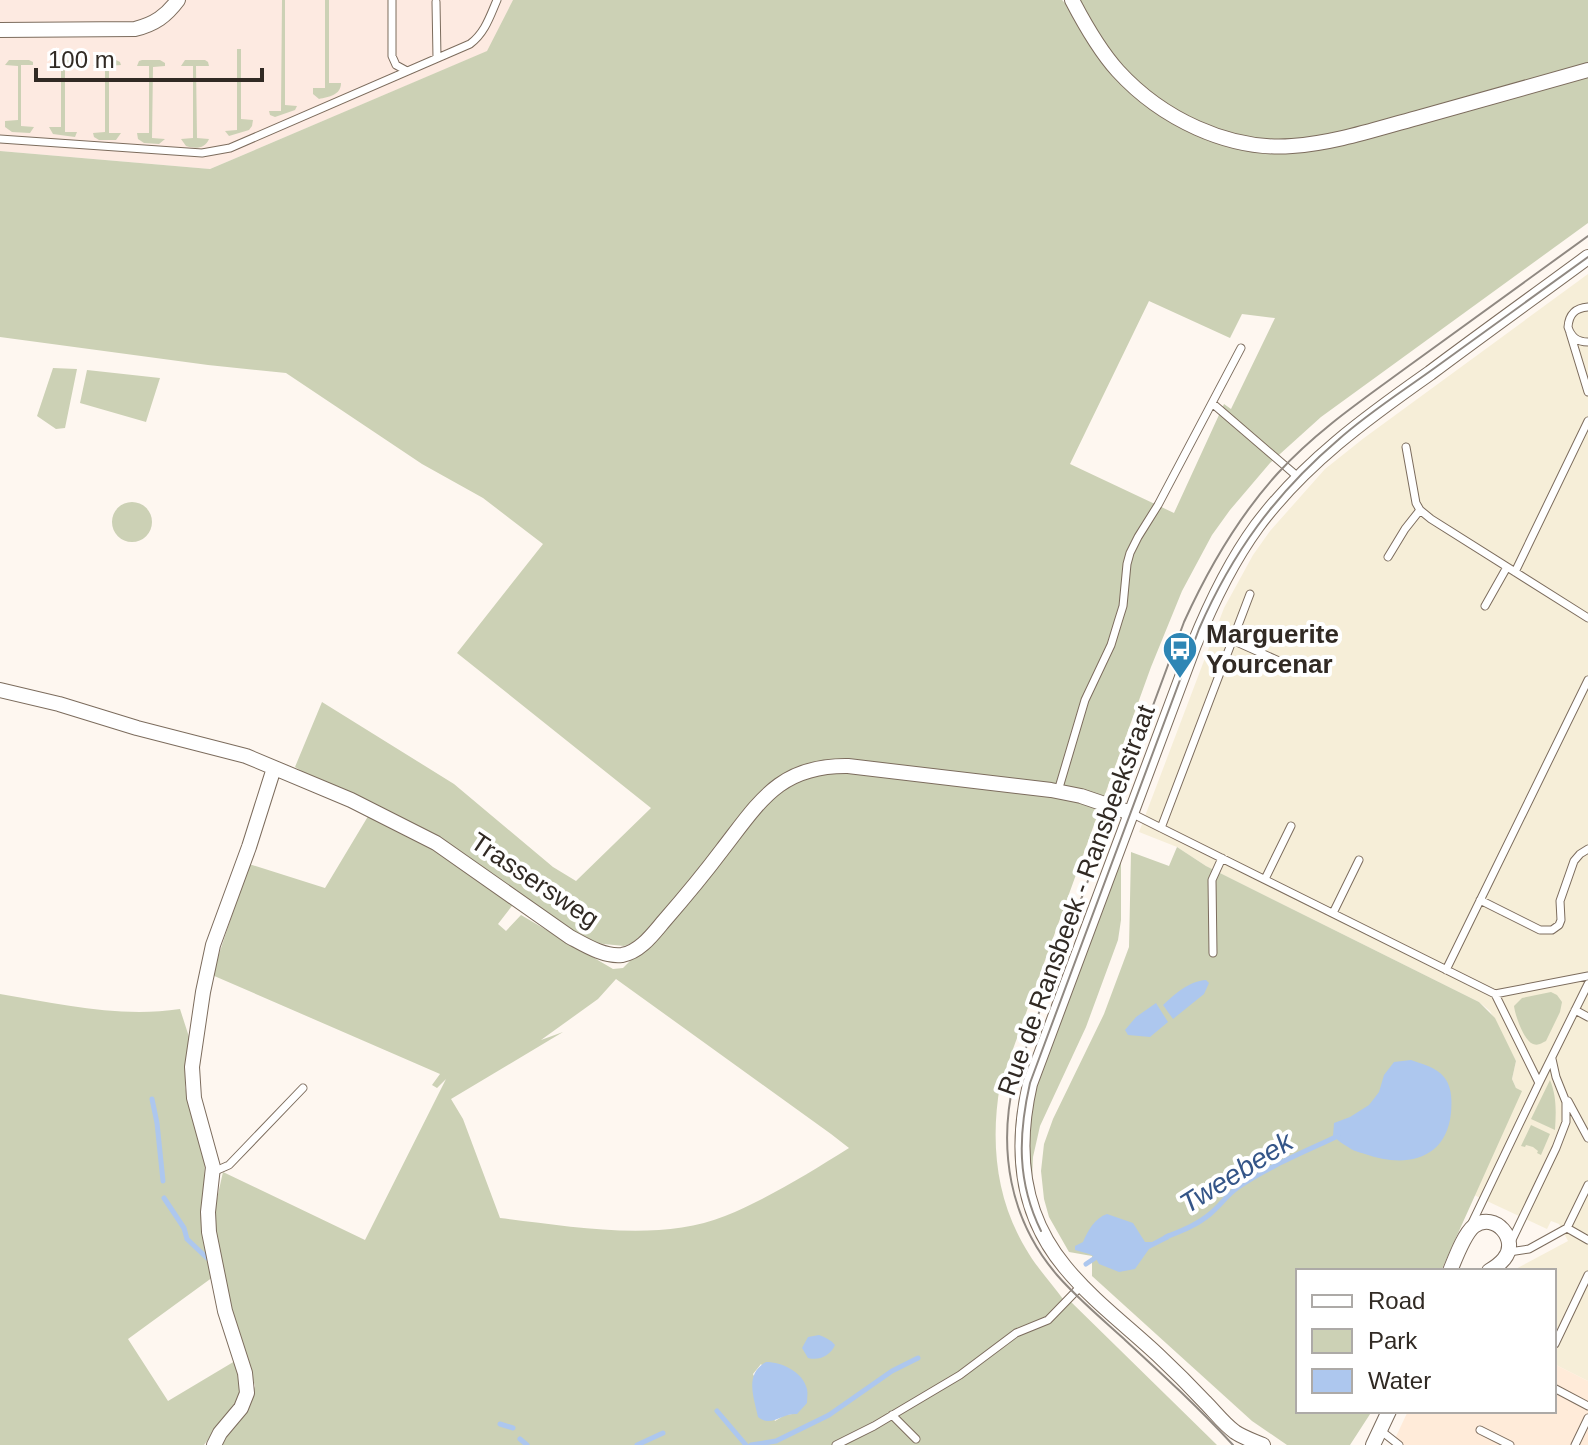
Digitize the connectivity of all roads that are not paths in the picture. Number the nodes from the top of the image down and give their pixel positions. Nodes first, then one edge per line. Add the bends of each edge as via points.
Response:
1 (178, 0) edge
2 (392, 0) edge
3 (497, 0) edge
4 (1072, 0) edge
5 (436, 2) edge
6 (0, 30) edge
7 (437, 58) junction
8 (1588, 70) edge
9 (407, 71) junction
10 (0, 139) edge
11 (1588, 257) edge
12 (1588, 307) edge
13 (1570, 333) junction
14 (1588, 342) edge
15 (1241, 348) dead end
16 (1588, 392) edge
17 (1212, 403) junction
18 (1588, 421) edge
19 (1406, 447) dead end
20 (1298, 477) junction
21 (1420, 510) junction
22 (1388, 557) dead end
23 (1511, 569) junction
24 (1250, 594) dead end
25 (1485, 606) dead end
26 (1588, 618) edge
27 (1232, 640) junction
28 (1279, 661) dead end
29 (1588, 680) edge
30 (0, 690) edge
31 (274, 768) junction
32 (1058, 791) junction
33 (1131, 813) junction
34 (1291, 826) dead end
35 (1161, 828) junction
36 (1588, 849) edge
37 (1222, 858) junction
38 (1359, 860) dead end
39 (1265, 879) junction
40 (1480, 900) junction
41 (1333, 913) junction
42 (1213, 953) dead end
43 (1446, 970) junction
44 (1588, 976) edge
45 (1588, 984) edge
46 (1495, 994) junction
47 (1575, 1010) junction
48 (1588, 1017) edge
49 (1552, 1056) junction
50 (1539, 1083) junction
51 (303, 1088) dead end
52 (1562, 1090) junction
53 (1588, 1138) edge
54 (213, 1172) junction
55 (1588, 1185) edge
56 (1567, 1228) junction
57 (1468, 1233) junction
58 (1588, 1240) edge
59 (1509, 1249) junction
60 (1451, 1269) edge
61 (1492, 1269) edge
62 (1588, 1275) edge
63 (1081, 1286) junction
64 (1556, 1342) edge
65 (1556, 1389) edge
66 (1588, 1406) edge
67 (1388, 1413) edge
68 (892, 1415) junction
69 (1588, 1418) edge
70 (1380, 1430) junction
71 (1480, 1430) dead end
72 (916, 1439) dead end
73 (214, 1445) edge
74 (836, 1445) edge
75 (1263, 1445) edge
76 (1373, 1445) edge
77 (1399, 1445) edge
78 (1510, 1445) edge
79 (1575, 1445) edge

1 - 6 street via 162,18 135,29
2 - 9 lane via 392,56
3 - 7 lane via 475,41
4 - 8 street via 1111,64 1157,106 1195,127 1257,145 1338,140
5 - 7 lane
7 - 9 lane
9 - 10 lane via 211,152
11 - 20 street, Rue de Ransbeek - Ransbeekstraat via 1364,420
12 - 13 lane via 1571,315
13 - 14 lane
13 - 16 lane
15 - 17 lane
17 - 20 lane
17 - 32 lane via 1130,553 1123,606 1085,700
18 - 23 lane
19 - 21 lane
20 - 33 street, Rue de Ransbeek - Ransbeekstraat via 1249,537 1217,593
21 - 22 lane
21 - 23 lane
23 - 25 lane
23 - 26 lane
24 - 27 lane
27 - 28 lane
27 - 35 lane
29 - 40 lane
30 - 31 street, Trassersweg
31 - 32 street, Trassersweg via 436,843 570,937 621,955 652,935 755,806 800,773 848,766
31 - 54 street via 214,940 201,1007 192,1082
32 - 33 street, Trassersweg
33 - 35 lane
33 - 63 street, Rue de Ransbeek - Ransbeekstraat via 1023,1115 1022,1162 1033,1212 1051,1248
34 - 39 lane
35 - 37 lane
36 - 40 lane via 1574,861 1560,901 1561,920 1552,930 1540,930
37 - 39 lane
37 - 42 lane via 1212,880
38 - 41 lane
39 - 41 lane
40 - 43 lane
41 - 43 lane
43 - 46 lane
44 - 46 lane
45 - 47 lane
46 - 50 lane
47 - 48 lane
47 - 49 lane
49 - 50 lane
49 - 52 lane
50 - 57 lane
51 - 54 lane via 229,1165
52 - 53 lane
52 - 59 lane via 1567,1111 1563,1133
54 - 73 street via 209,1232 247,1393
55 - 56 lane
56 - 58 lane
56 - 59 lane via 1529,1249
57 - 59 street via 1482,1222 1499,1225
57 - 60 street
59 - 61 street
62 - 64 lane
63 - 68 lane via 1048,1320 1016,1333 960,1375
63 - 75 street, Rue de Ransbeek - Ransbeekstraat via 1229,1426
65 - 66 lane
67 - 70 street
68 - 72 lane
68 - 74 lane
69 - 79 lane
70 - 76 street
70 - 77 lane
71 - 78 lane

